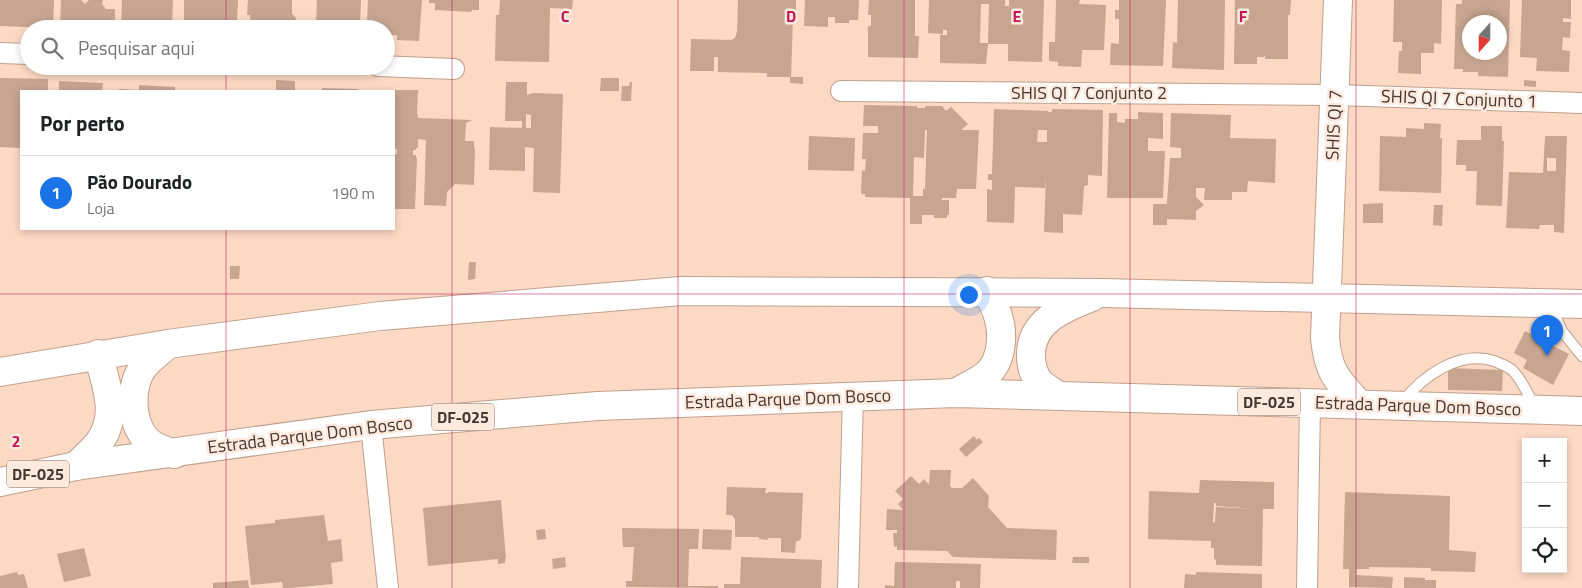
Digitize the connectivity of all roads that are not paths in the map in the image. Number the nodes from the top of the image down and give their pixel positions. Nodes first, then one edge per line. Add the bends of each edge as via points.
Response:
1 (1338, 0) edge
2 (0, 54) edge
3 (20, 54) edge
4 (395, 67) edge
5 (454, 69) dead end
6 (841, 91) dead end
7 (1336, 95) junction
8 (1582, 103) edge
9 (1328, 250) junction
10 (987, 291) junction
11 (1102, 293) junction
12 (1327, 297) junction
13 (1356, 298) junction
14 (1550, 303) junction
15 (1582, 304) edge
16 (168, 344) junction
17 (98, 354) junction
18 (1582, 356) edge
19 (0, 372) edge
20 (956, 393) junction
21 (853, 396) junction
22 (1058, 396) junction
23 (1310, 403) junction
24 (1359, 404) junction
25 (1400, 405) junction
26 (1536, 410) junction
27 (1582, 411) edge
28 (372, 425) junction
29 (174, 454) junction
30 (76, 466) junction
31 (0, 482) edge
32 (388, 588) edge
33 (848, 588) edge
34 (1308, 588) edge

1 - 7 main road, SHIS QI 7
2 - 3 street
4 - 5 street
6 - 7 street, SHIS QI 7 Conjunto 2
7 - 8 street, SHIS QI 7 Conjunto 1
7 - 9 main road, SHIS QI 7
9 - 12 main road, SHIS QI 7
9 - 13 main road
10 - 11 main road
10 - 16 main road via 681,291 380,316
10 - 20 main road via 999,318 999,355 985,375
11 - 12 main road
11 - 22 main road via 1062,308 1036,332 1031,364 1039,381
12 - 13 main road
12 - 24 main road, SHIS QI 7 via 1327,355 1332,371
13 - 14 main road
14 - 15 main road
14 - 18 lane via 1562,331
16 - 17 main road
16 - 29 main road via 145,365 136,381 133,397 140,430 152,444
17 - 19 main road
17 - 30 main road via 112,410 99,442
20 - 21 main road, Estrada Parque Dom Bosco / DF-025
20 - 22 main road, Estrada Parque Dom Bosco / DF-025
21 - 28 main road, Estrada Parque Dom Bosco / DF-025 via 598,406
21 - 33 street
22 - 23 main road, Estrada Parque Dom Bosco / DF-025
23 - 24 main road, Estrada Parque Dom Bosco / DF-025
23 - 34 street
24 - 25 main road, Estrada Parque Dom Bosco / DF-025
25 - 26 main road, Estrada Parque Dom Bosco / DF-025
25 - 26 lane via 1413,388 1448,365 1463,360 1486,359 1514,371
26 - 27 main road, Estrada Parque Dom Bosco / DF-025
28 - 29 main road, Estrada Parque Dom Bosco / DF-025
28 - 32 street
29 - 30 main road, Estrada Parque Dom Bosco / DF-025
30 - 31 main road, Estrada Parque Dom Bosco / DF-025

